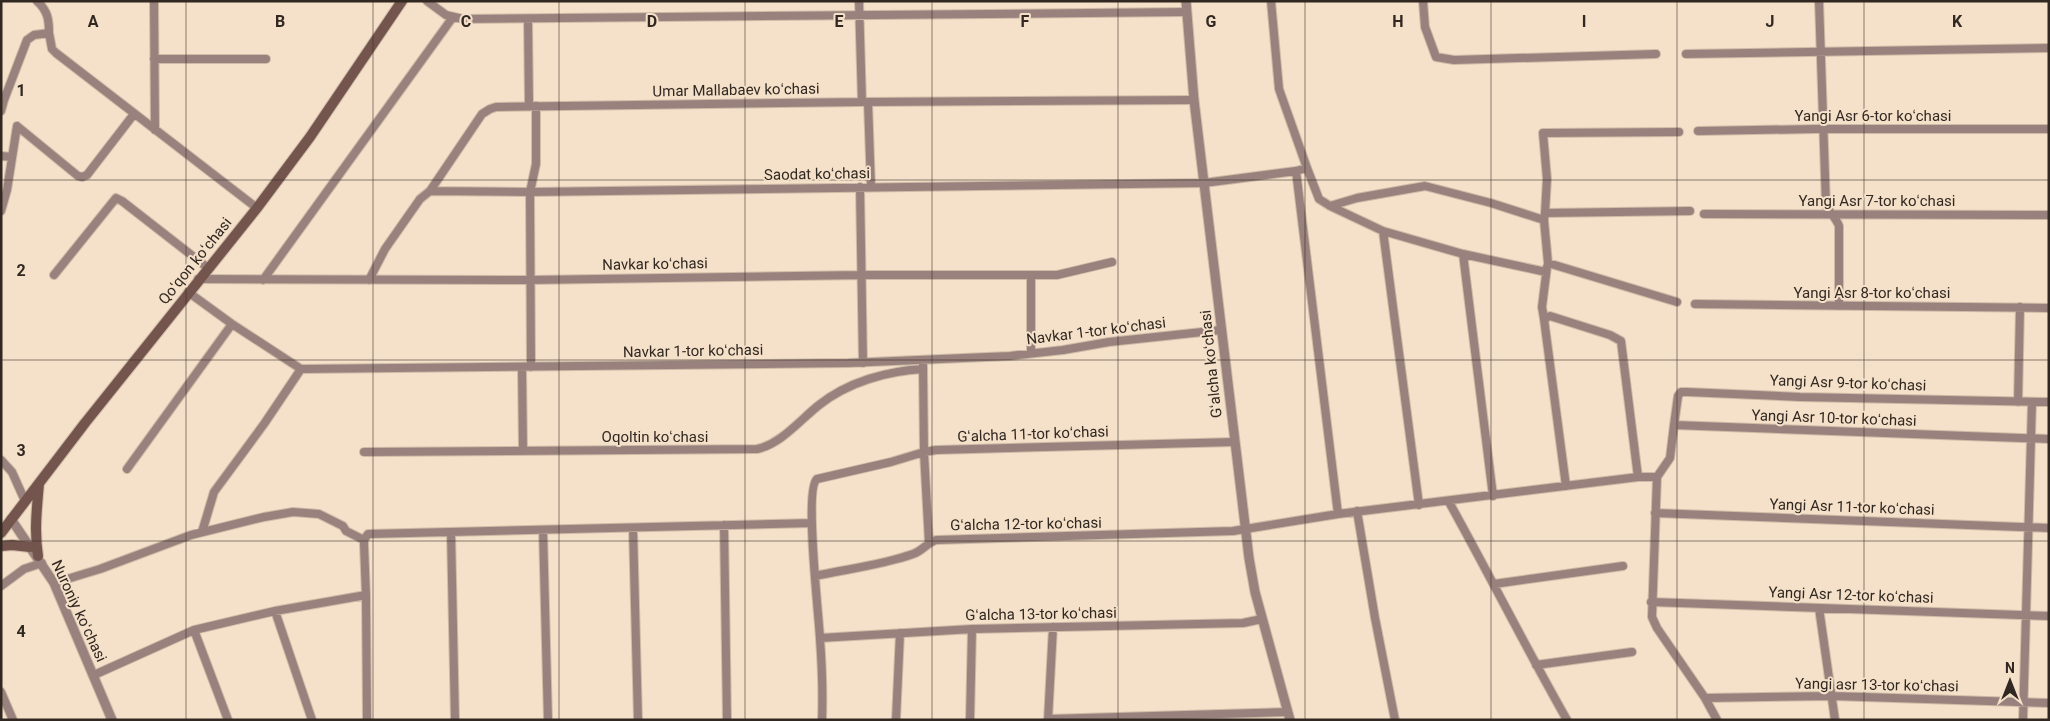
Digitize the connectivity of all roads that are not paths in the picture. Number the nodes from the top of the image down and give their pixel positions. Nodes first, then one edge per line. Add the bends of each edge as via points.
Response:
1 (37, 1) edge
2 (154, 1) edge
3 (402, 1) edge
4 (427, 1) edge
5 (859, 1) edge
6 (1186, 1) edge
7 (1272, 1) edge
8 (1423, 1) edge
9 (1819, 1) edge
10 (1186, 12) junction
11 (860, 14) junction
12 (453, 18) junction
13 (528, 19) junction
14 (49, 33) junction
15 (2049, 48) edge
16 (1821, 53) junction
17 (1656, 54) dead end
18 (1686, 54) dead end
19 (154, 59) junction
20 (266, 59) dead end
21 (3, 100) edge
22 (1194, 100) junction
23 (865, 102) junction
24 (532, 106) junction
25 (1, 111) edge
26 (134, 114) junction
27 (2049, 129) edge
28 (155, 130) junction
29 (1823, 130) junction
30 (1698, 131) dead end
31 (1679, 132) dead end
32 (1, 156) edge
33 (12, 157) junction
34 (1307, 168) junction
35 (1296, 171) junction
36 (1204, 184) junction
37 (871, 187) junction
38 (860, 188) junction
39 (430, 191) junction
40 (530, 192) junction
41 (1330, 206) junction
42 (257, 208) junction
43 (1, 211) edge
44 (1690, 211) dead end
45 (1704, 214) dead end
46 (1832, 214) junction
47 (2049, 215) edge
48 (1545, 217) junction
49 (1383, 232) junction
50 (1463, 254) junction
51 (1112, 262) dead end
52 (1548, 263) junction
53 (208, 268) junction
54 (1546, 272) junction
55 (54, 275) dead end
56 (862, 275) junction
57 (1031, 275) junction
58 (198, 279) junction
59 (264, 280) junction
60 (369, 280) junction
61 (530, 280) junction
62 (188, 292) junction
63 (1677, 302) dead end
64 (1695, 304) dead end
65 (1839, 306) junction
66 (2020, 308) junction
67 (2049, 308) edge
68 (1544, 319) junction
69 (232, 324) junction
70 (1221, 330) junction
71 (1032, 353) junction
72 (862, 363) junction
73 (923, 365) junction
74 (522, 367) junction
75 (531, 367) junction
76 (301, 369) junction
77 (2018, 402) junction
78 (2032, 402) junction
79 (2049, 402) edge
80 (1674, 425) junction
81 (2032, 439) junction
82 (2049, 439) edge
83 (1234, 442) junction
84 (523, 451) junction
85 (364, 452) dead end
86 (924, 452) junction
87 (1, 460) edge
88 (127, 469) dead end
89 (1657, 477) junction
90 (1638, 478) junction
91 (40, 481) junction
92 (1566, 486) junction
93 (1493, 496) junction
94 (25, 501) junction
95 (1449, 502) junction
96 (1420, 505) junction
97 (1357, 512) junction
98 (1655, 513) junction
99 (1338, 514) junction
100 (11, 519) junction
101 (812, 523) junction
102 (724, 525) junction
103 (633, 528) junction
104 (2028, 528) junction
105 (2049, 528) edge
106 (1246, 529) junction
107 (543, 530) junction
108 (202, 532) junction
109 (451, 532) junction
110 (1, 533) edge
111 (364, 542) junction
112 (929, 542) junction
113 (1, 546) edge
114 (30, 547) junction
115 (40, 560) junction
116 (1623, 566) dead end
117 (815, 576) junction
118 (54, 583) junction
119 (1494, 584) junction
120 (1, 586) edge
121 (366, 595) junction
122 (1651, 602) junction
123 (1819, 608) junction
124 (275, 611) junction
125 (2026, 615) junction
126 (2049, 616) edge
127 (1262, 619) junction
128 (972, 628) junction
129 (1053, 628) junction
130 (194, 630) junction
131 (900, 633) junction
132 (820, 638) junction
133 (1632, 652) dead end
134 (1536, 665) junction
135 (94, 674) junction
136 (1, 692) edge
137 (1832, 696) junction
138 (1705, 698) junction
139 (2024, 702) junction
140 (2049, 703) edge
141 (1289, 716) edge
142 (13, 720) edge
143 (112, 720) edge
144 (228, 720) edge
145 (312, 720) edge
146 (367, 720) edge
147 (456, 720) edge
148 (548, 720) edge
149 (638, 720) edge
150 (728, 720) edge
151 (822, 720) edge
152 (896, 720) edge
153 (970, 720) edge
154 (1048, 720) edge
155 (1395, 720) edge
156 (1567, 720) edge
157 (1717, 720) edge
158 (1835, 720) edge
159 (2023, 720) edge

1 - 14 street via 49,19
2 - 19 street
3 - 42 main road, Qoʻqon koʻchasi via 310,137
4 - 12 street
5 - 11 street
6 - 10 street, Gʻalcha koʻchasi
7 - 34 street via 1279,89
8 - 17 street via 1425,27 1436,57 1454,60
9 - 16 street
10 - 11 street
10 - 22 street, Gʻalcha koʻchasi
11 - 13 street
11 - 23 street
12 - 13 street
12 - 59 street
13 - 24 street
14 - 21 street via 34,35 27,40
14 - 26 street via 56,53
15 - 16 street
16 - 18 street
16 - 29 street
19 - 20 street
19 - 28 street
21 - 25 street
22 - 23 street, Umar Mallabaev koʻchasi
22 - 36 street, Gʻalcha koʻchasi
23 - 24 street, Umar Mallabaev koʻchasi
23 - 37 street
24 - 39 street, Umar Mallabaev koʻchasi via 496,107 482,114
24 - 40 street via 536,164
26 - 28 street
26 - 33 street via 84,176 78,176 19,126
27 - 29 street, Yangi Asr 6-tor koʻchasi
28 - 42 street
29 - 30 street, Yangi Asr 6-tor koʻchasi
29 - 46 street via 1826,205
31 - 48 street via 1543,133 1547,179
32 - 33 street
33 - 43 street
34 - 35 street, Saodat koʻchasi
34 - 41 street via 1319,199
35 - 36 street, Saodat koʻchasi
35 - 99 street
36 - 37 street, Saodat koʻchasi
36 - 70 street, Gʻalcha koʻchasi
37 - 38 street, Saodat koʻchasi
38 - 40 street, Saodat koʻchasi
38 - 56 street
39 - 40 street, Saodat koʻchasi
39 - 60 street, Umar Mallabaev koʻchasi via 411,211
40 - 61 street
41 - 48 street via 1425,186
41 - 49 street
42 - 53 main road, Qoʻqon koʻchasi
44 - 48 street
45 - 46 street, Yangi Asr 7-tor koʻchasi
46 - 47 street, Yangi Asr 7-tor koʻchasi
46 - 65 street via 1840,233
48 - 52 street
49 - 50 street
49 - 96 street
50 - 54 street
50 - 93 street
51 - 57 street, Navkar koʻchasi via 1057,275
52 - 54 street
52 - 63 street
53 - 55 street via 116,198
53 - 58 main road, Qoʻqon koʻchasi
54 - 68 street via 1542,307
56 - 57 street, Navkar koʻchasi
56 - 61 street, Navkar koʻchasi
56 - 72 street
57 - 71 street
58 - 59 street, Navkar koʻchasi
58 - 62 main road, Qoʻqon koʻchasi
59 - 60 street, Navkar koʻchasi
60 - 61 street, Navkar koʻchasi
61 - 75 street
62 - 69 street
62 - 91 main road, Qoʻqon koʻchasi
64 - 65 street, Yangi Asr 8-tor koʻchasi
65 - 66 street, Yangi Asr 8-tor koʻchasi
66 - 67 street, Yangi Asr 8-tor koʻchasi
66 - 77 street
68 - 90 street via 1550,316 1610,335 1621,342
68 - 92 street
69 - 76 street
69 - 88 street
70 - 71 street, Navkar 1-tor koʻchasi
70 - 83 street, Gʻalcha koʻchasi
71 - 73 street, Navkar 1-tor koʻchasi
72 - 73 street, Navkar 1-tor koʻchasi
72 - 75 street, Navkar 1-tor koʻchasi
73 - 84 street, Oqoltin koʻchasi via 849,387 821,404 775,442 757,449
73 - 86 street
74 - 75 street, Navkar 1-tor koʻchasi
74 - 76 street, Navkar 1-tor koʻchasi
74 - 84 street
76 - 108 street via 214,492
77 - 78 street, Yangi Asr 9-tor koʻchasi
77 - 80 street, Yangi Asr 9-tor koʻchasi via 1681,392
78 - 79 street, Yangi Asr 9-tor koʻchasi
78 - 81 street
80 - 81 street, Yangi Asr 10-tor koʻchasi
80 - 89 street via 1670,458
81 - 82 street, Yangi Asr 10-tor koʻchasi
81 - 104 street
83 - 86 street, Gʻalcha 11-tor koʻchasi
83 - 106 street, Gʻalcha koʻchasi
84 - 85 street, Oqoltin koʻchasi
86 - 101 street, Gʻalcha 11-tor koʻchasi via 817,479 812,491
86 - 112 street
87 - 94 street via 12,472
89 - 90 street, Gʻalcha 12-tor koʻchasi
89 - 98 street
90 - 92 street, Gʻalcha 12-tor koʻchasi
91 - 94 main road, Qoʻqon koʻchasi
91 - 115 main road via 36,522
92 - 93 street, Gʻalcha 12-tor koʻchasi
93 - 95 street, Gʻalcha 12-tor koʻchasi
94 - 100 main road, Qoʻqon koʻchasi
95 - 96 street, Gʻalcha 12-tor koʻchasi
95 - 119 street
96 - 97 street, Gʻalcha 12-tor koʻchasi
97 - 99 street, Gʻalcha 12-tor koʻchasi
97 - 155 street
98 - 104 street, Yangi Asr 11-tor koʻchasi
98 - 122 street
99 - 106 street, Gʻalcha 12-tor koʻchasi
100 - 110 main road, Qoʻqon koʻchasi
100 - 114 street, Nuroniy koʻchasi
101 - 102 street
101 - 117 street
102 - 103 street
102 - 150 street
103 - 107 street
103 - 149 street
104 - 105 street, Yangi Asr 11-tor koʻchasi
104 - 125 street
106 - 112 street, Gʻalcha 12-tor koʻchasi
106 - 127 street, Gʻalcha koʻchasi
107 - 109 street
107 - 148 street
108 - 111 street via 301,512 319,514 332,520
108 - 118 street
109 - 111 street via 368,534
109 - 147 street
111 - 121 street
112 - 117 street, Gʻalcha 12-tor koʻchasi via 922,550 906,556
113 - 114 main road
114 - 115 street, Nuroniy koʻchasi
115 - 118 street, Nuroniy koʻchasi
115 - 120 street
116 - 119 street
117 - 132 street
118 - 135 street, Nuroniy koʻchasi
119 - 134 street
121 - 124 street
121 - 146 street
122 - 123 street, Yangi Asr 12-tor koʻchasi
122 - 138 street via 1654,623
123 - 125 street, Yangi Asr 12-tor koʻchasi
123 - 137 street
124 - 130 street
124 - 145 street
125 - 126 street, Yangi Asr 12-tor koʻchasi
125 - 139 street
127 - 129 street, Gʻalcha 13-tor koʻchasi via 1243,623
127 - 141 street, Gʻalcha koʻchasi
128 - 129 street, Gʻalcha 13-tor koʻchasi
128 - 131 street, Gʻalcha 13-tor koʻchasi
128 - 153 street
129 - 154 street
130 - 135 street
130 - 144 street
131 - 132 street, Gʻalcha 13-tor koʻchasi
131 - 152 street
132 - 151 street
133 - 134 street
134 - 156 street
135 - 143 street, Nuroniy koʻchasi
136 - 142 street
137 - 138 street, Yangi asr 13-tor koʻchasi
137 - 139 street, Yangi asr 13-tor koʻchasi
137 - 158 street
138 - 157 street
139 - 140 street, Yangi asr 13-tor koʻchasi
139 - 159 street
141 - 154 street

